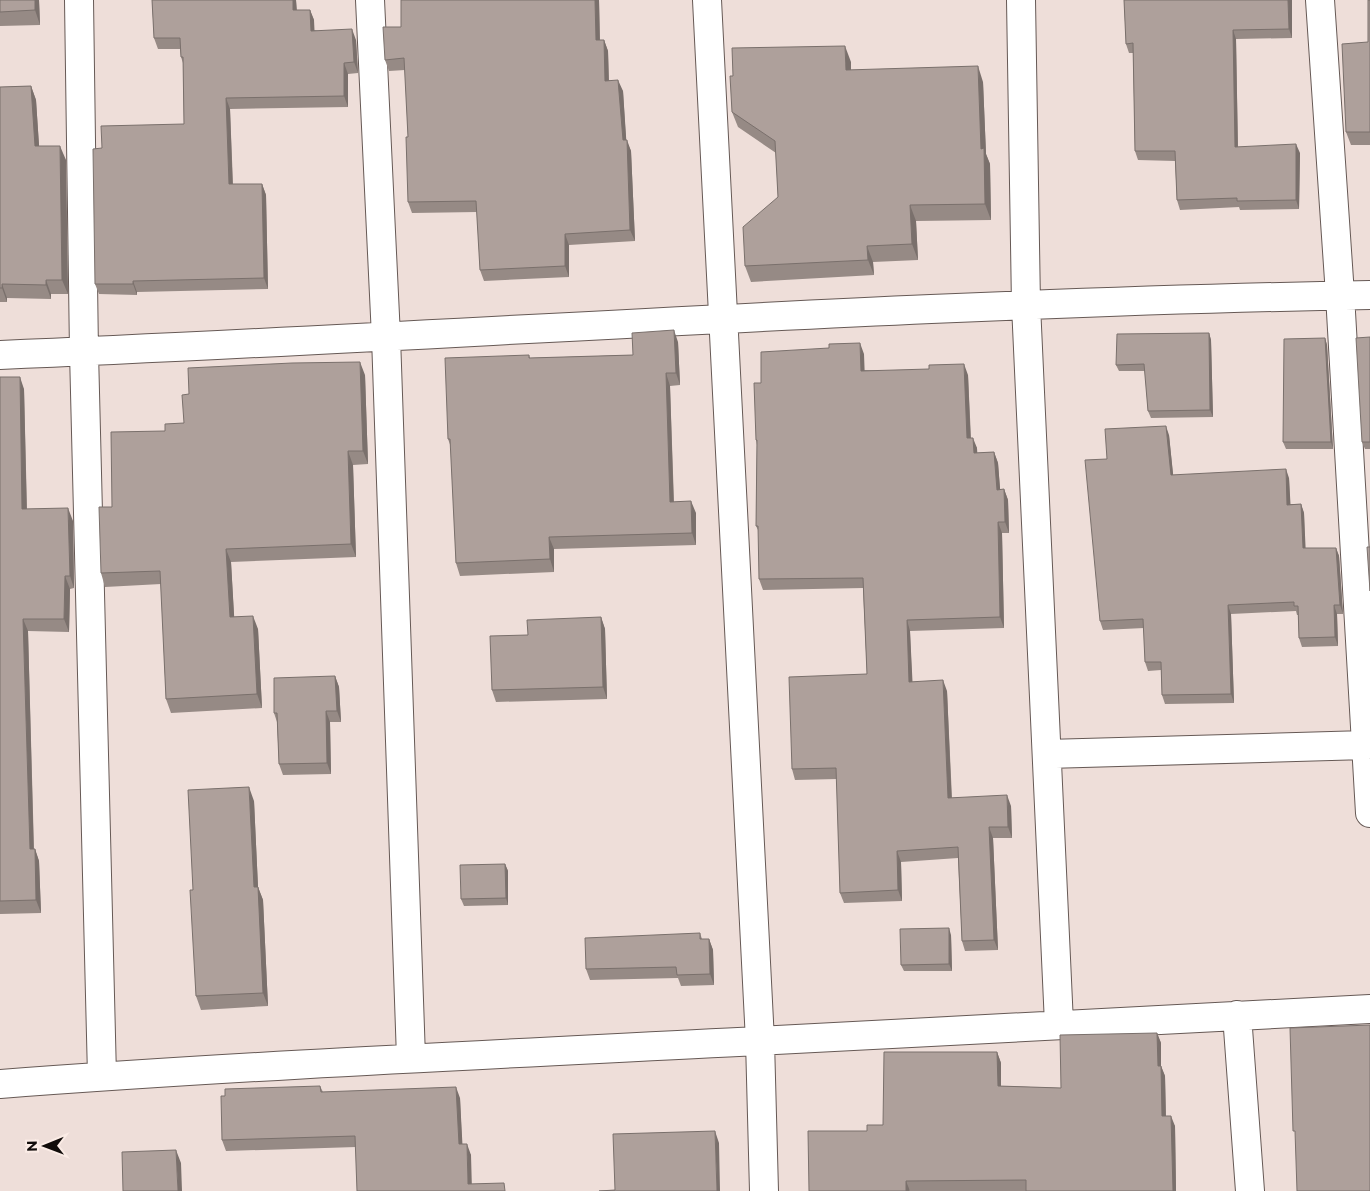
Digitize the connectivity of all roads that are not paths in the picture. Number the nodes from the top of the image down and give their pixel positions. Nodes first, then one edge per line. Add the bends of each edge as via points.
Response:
1 (79, 0) edge
2 (370, 0) edge
3 (707, 0) edge
4 (1021, 0) edge
5 (1320, 0) edge
6 (1370, 294) edge
7 (1340, 295) junction
8 (1026, 305) junction
9 (724, 318) junction
10 (386, 337) junction
11 (84, 352) junction
12 (0, 355) edge
13 (1366, 745) junction
14 (1047, 754) junction
15 (1370, 813) edge
16 (1370, 1009) edge
17 (1237, 1015) junction
18 (1059, 1024) junction
19 (760, 1041) junction
20 (411, 1058) junction
21 (102, 1076) junction
22 (0, 1084) edge
23 (764, 1191) edge
24 (1250, 1191) edge

1 - 11 street
2 - 10 street
3 - 9 street
4 - 8 street
5 - 7 street
6 - 7 street
7 - 8 street
7 - 13 street
8 - 9 street
8 - 14 street
9 - 10 street
9 - 19 street
10 - 11 street
10 - 20 street
11 - 12 street
11 - 21 street
13 - 14 street
13 - 15 street
14 - 18 street
16 - 17 street
17 - 18 street
17 - 24 street
18 - 19 street
19 - 20 street
19 - 23 street
20 - 21 street
21 - 22 street

